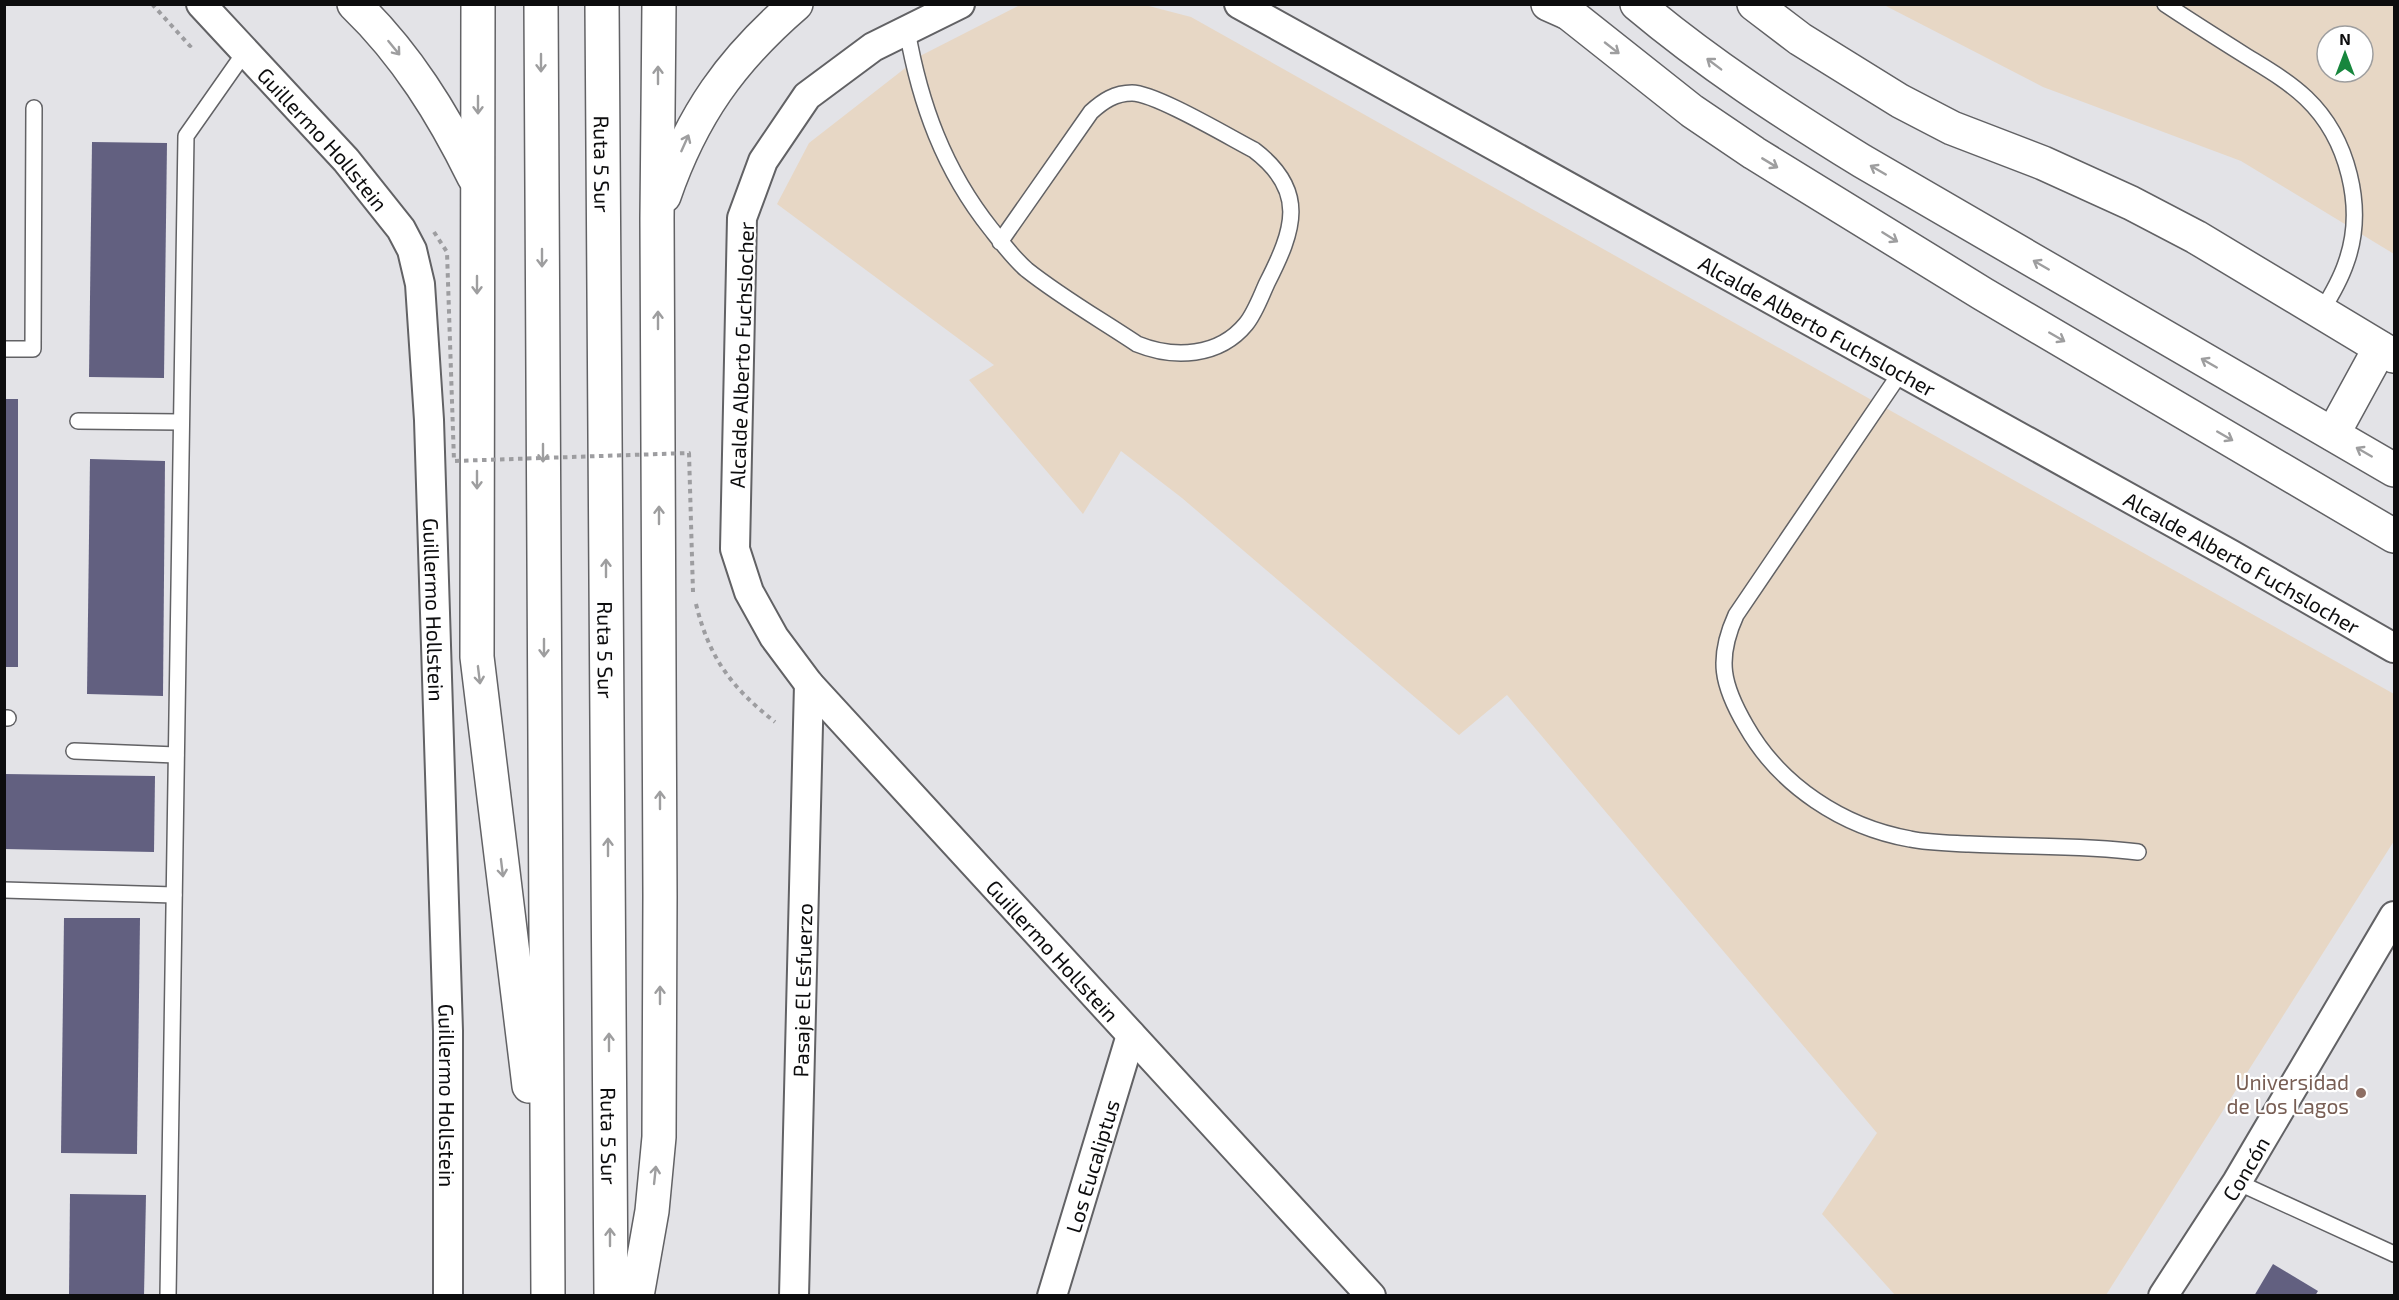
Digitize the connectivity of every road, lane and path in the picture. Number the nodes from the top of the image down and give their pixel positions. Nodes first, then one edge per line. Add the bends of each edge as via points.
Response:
1 (152, 4) edge
2 (201, 4) edge
3 (354, 4) edge
4 (478, 4) edge
5 (541, 4) edge
6 (602, 4) edge
7 (659, 4) edge
8 (796, 4) edge
9 (960, 4) edge
10 (1239, 4) edge
11 (1637, 4) edge
12 (1754, 4) edge
13 (2165, 4) edge
14 (1557, 7) edge
15 (907, 30) junction
16 (190, 46) dead end
17 (245, 52) junction
18 (34, 108) dead end
19 (478, 184) junction
20 (657, 218) junction
21 (434, 232) dead end
22 (1000, 242) junction
23 (2321, 312) junction
24 (4, 349) edge
25 (2387, 352) edge
26 (1901, 372) junction
27 (78, 420) dead end
28 (180, 422) junction
29 (2333, 434) junction
30 (2394, 470) edge
31 (2394, 536) edge
32 (749, 592) joint
33 (2394, 648) edge
34 (809, 684) junction
35 (808, 738) junction
36 (74, 751) dead end
37 (176, 755) junction
38 (2138, 852) dead end
39 (4, 891) edge
40 (174, 895) junction
41 (2394, 916) edge
42 (1131, 1035) junction
43 (2237, 1182) junction
44 (547, 1239) junction
45 (2394, 1254) edge
46 (168, 1296) edge
47 (448, 1296) edge
48 (548, 1296) edge
49 (611, 1296) edge
50 (637, 1296) edge
51 (794, 1296) edge
52 (1052, 1296) edge
53 (1371, 1296) edge
54 (2163, 1296) edge

1 - 16 path
2 - 17 street, Guillermo Hollstein
3 -> 19 main road via 427,92
4 -> 19 main road
5 -> 44 main road
49 -> 6 main road, Ruta 5 Sur
20 -> 7 main road
20 -> 8 main road via 671,176 710,97 736,62
9 - 15 street, Alcalde Alberto Fuchslocher
10 - 26 street, Alcalde Alberto Fuchslocher
29 -> 11 main road via 1862,161 1724,70
12 - 23 main road via 1810,45 1900,101 1952,128 2131,203
13 - 23 lane via 2285,80 2326,122 2340,148 2354,204 2353,232 2347,261
14 -> 31 main road via 1692,111 1754,153 1983,294
15 - 22 lane via 924,108 939,145 972,204
15 - 32 street, Alcalde Alberto Fuchslocher via 873,47 807,96 763,161 742,218 735,549
17 - 28 lane via 186,136
17 - 47 street, Guillermo Hollstein via 346,160 401,229 412,250 420,285 429,420 448,1031
18 - 24 lane via 33,349
19 -> 44 main road via 477,657
50 -> 20 main road via 658,1137
21 - 35 path, bridge via 447,252 454,461 689,453 693,592 703,633 718,664 766,715 784,730
22 - 22 lane via 1026,270 1137,344 1154,351 1188,354 1210,349 1246,323 1285,249 1291,205 1279,173 1254,150 1144,94 1122,93 1091,112
23 - 25 main road
25 - 29 main road
26 - 33 street, Alcalde Alberto Fuchslocher
26 - 38 lane via 1736,615 1723,655 1725,681 1734,706 1771,762 1795,785 1851,821 1881,832 1912,840
27 - 28 lane
28 - 37 lane
30 -> 29 main road
32 - 34 street, Guillermo Hollstein via 774,637
34 - 35 street, Pasaje El Esfuerzo
34 - 42 street, Guillermo Hollstein
35 - 51 street, Pasaje El Esfuerzo
36 - 37 lane
37 - 40 lane
39 - 40 lane
40 - 46 lane
41 - 43 street, Concón
42 - 52 street, Los Eucaliptus
42 - 53 street, Guillermo Hollstein
43 - 45 lane
43 - 54 street, Concón
44 - 48 main road

